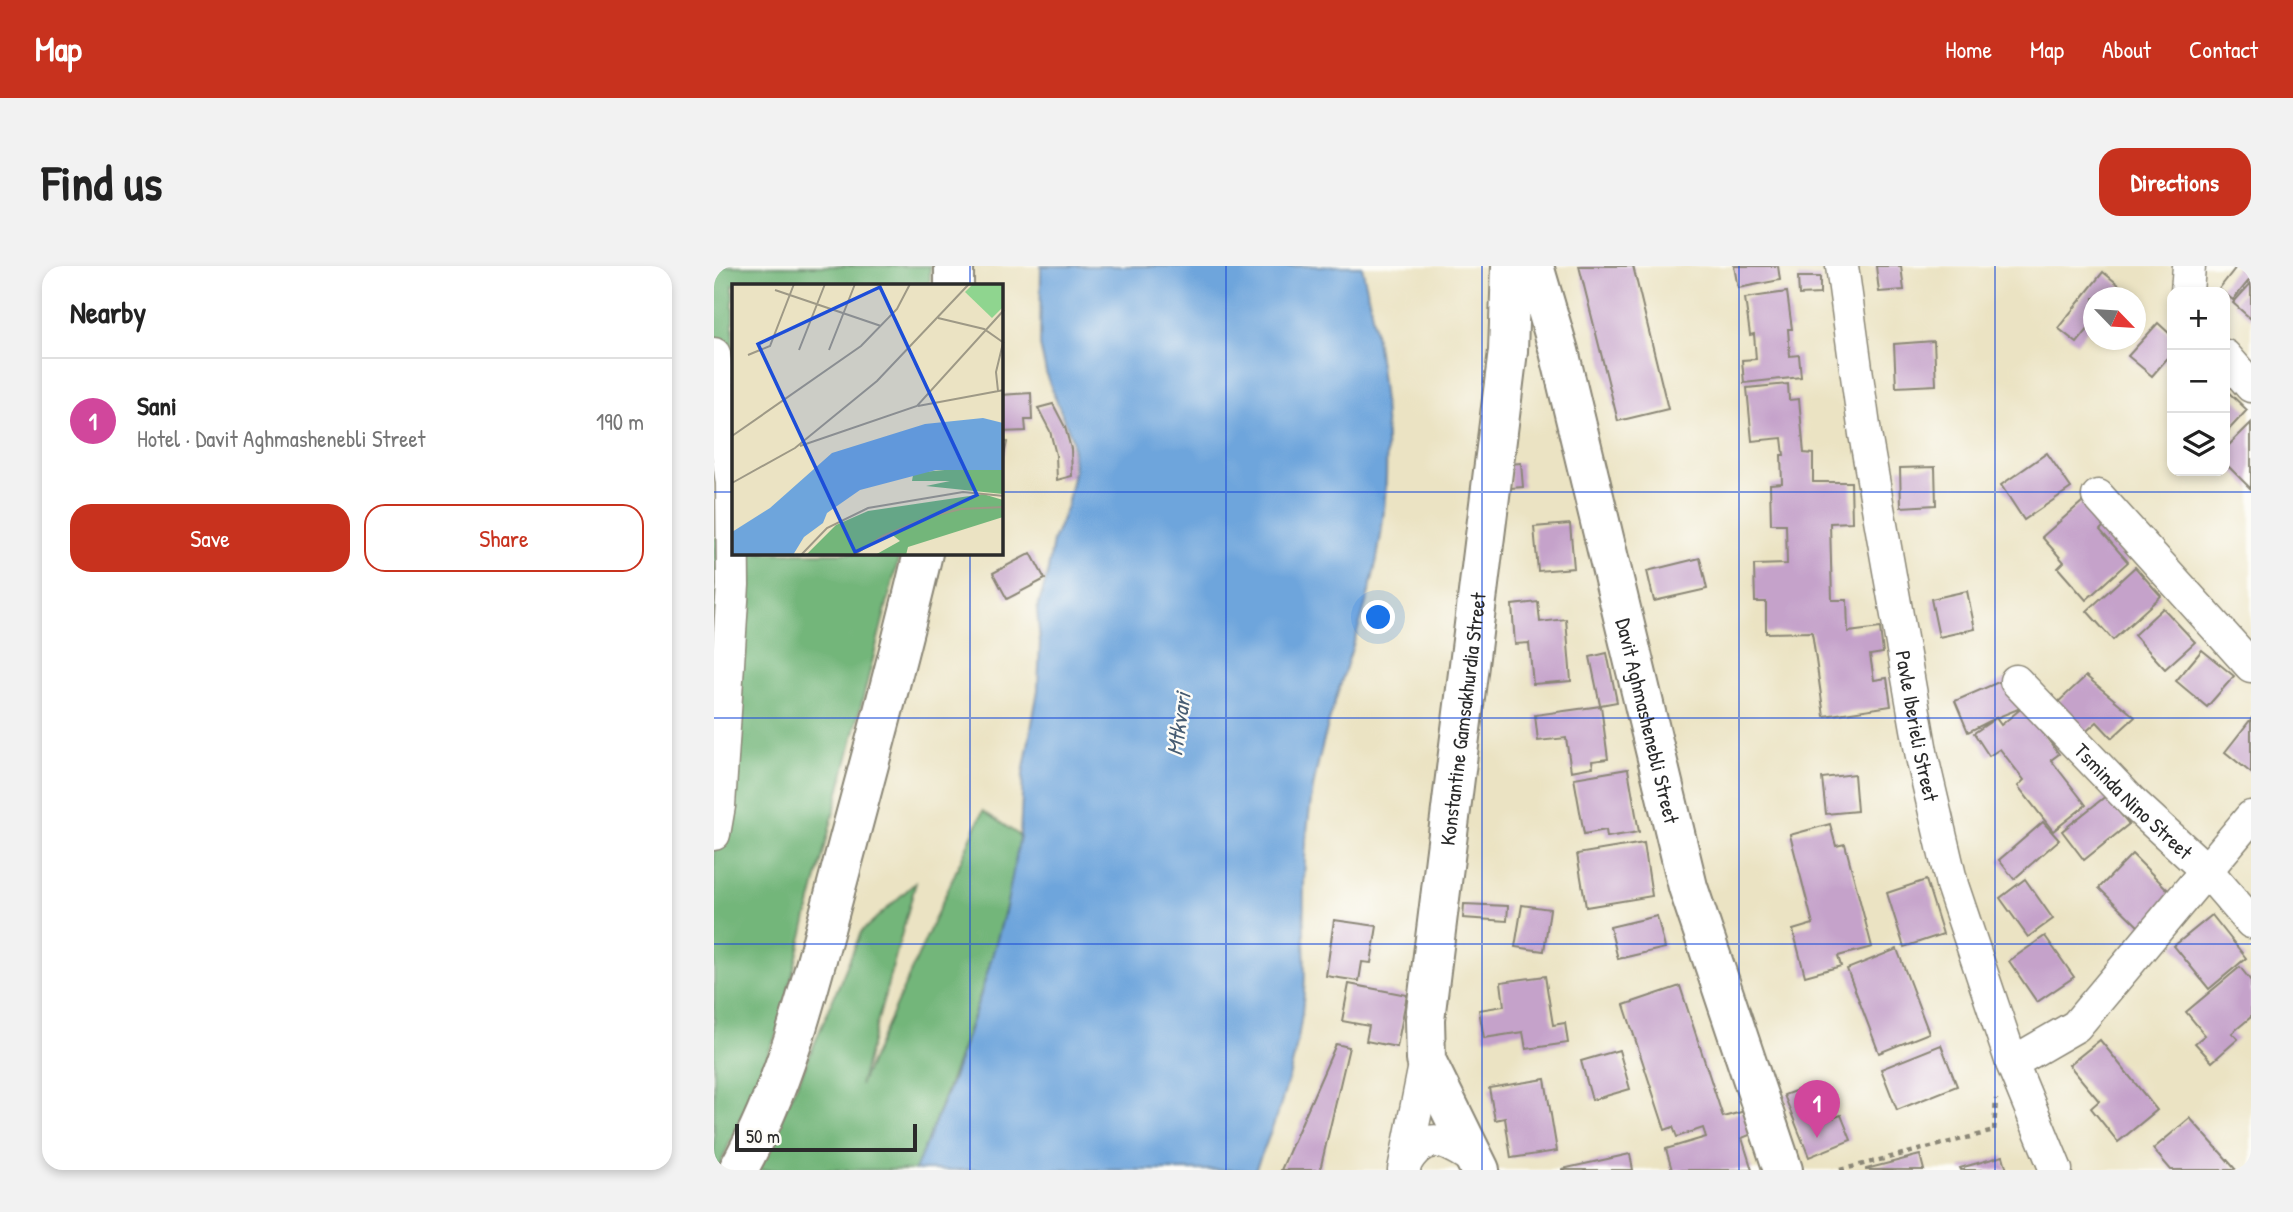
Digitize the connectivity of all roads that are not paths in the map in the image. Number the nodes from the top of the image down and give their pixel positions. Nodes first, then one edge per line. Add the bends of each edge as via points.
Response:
1 (954, 266) edge
2 (1511, 266) edge
3 (1535, 266) edge
4 (1842, 266) edge
5 (2189, 266) edge
6 (954, 284) edge
7 (2187, 287) edge
8 (1508, 351) junction
9 (1559, 351) junction
10 (714, 354) edge
11 (2230, 362) edge
12 (2251, 386) edge
13 (732, 483) edge
14 (2098, 496) dead end
15 (733, 555) edge
16 (923, 555) edge
17 (2251, 666) edge
18 (2016, 681) dead end
19 (2251, 817) edge
20 (714, 834) edge
21 (2207, 871) junction
22 (2251, 922) edge
23 (1426, 1060) junction
24 (2014, 1069) junction
25 (1477, 1165) edge
26 (1405, 1166) edge
27 (738, 1170) edge
28 (1783, 1170) edge
29 (2056, 1170) edge

1 - 6 main road
2 - 8 main road, Konstantine Gamsakhurdia Street
3 - 9 main road, Davit Aghmashenebli Street
4 - 24 street, Pavle Iberieli Street via 1865,434 1922,757 1952,885
5 - 7 street
8 - 9 main road via 1531,337
8 - 23 main road, Konstantine Gamsakhurdia Street via 1425,1019
9 - 28 main road, Davit Aghmashenebli Street via 1688,887
10 - 13 street
11 - 12 street
14 - 17 street
15 - 20 street
16 - 27 main road via 806,998 774,1094
18 - 21 street, Tsminda Nino Street via 2132,802
19 - 21 street
21 - 22 street, Tsminda Nino Street
21 - 24 street via 2076,1026
23 - 25 main road
23 - 26 street, Konstantine Gamsakhurdia Street
24 - 29 street, Pavle Iberieli Street
25 - 26 street via 1450,1143 1437,1140 1413,1151

